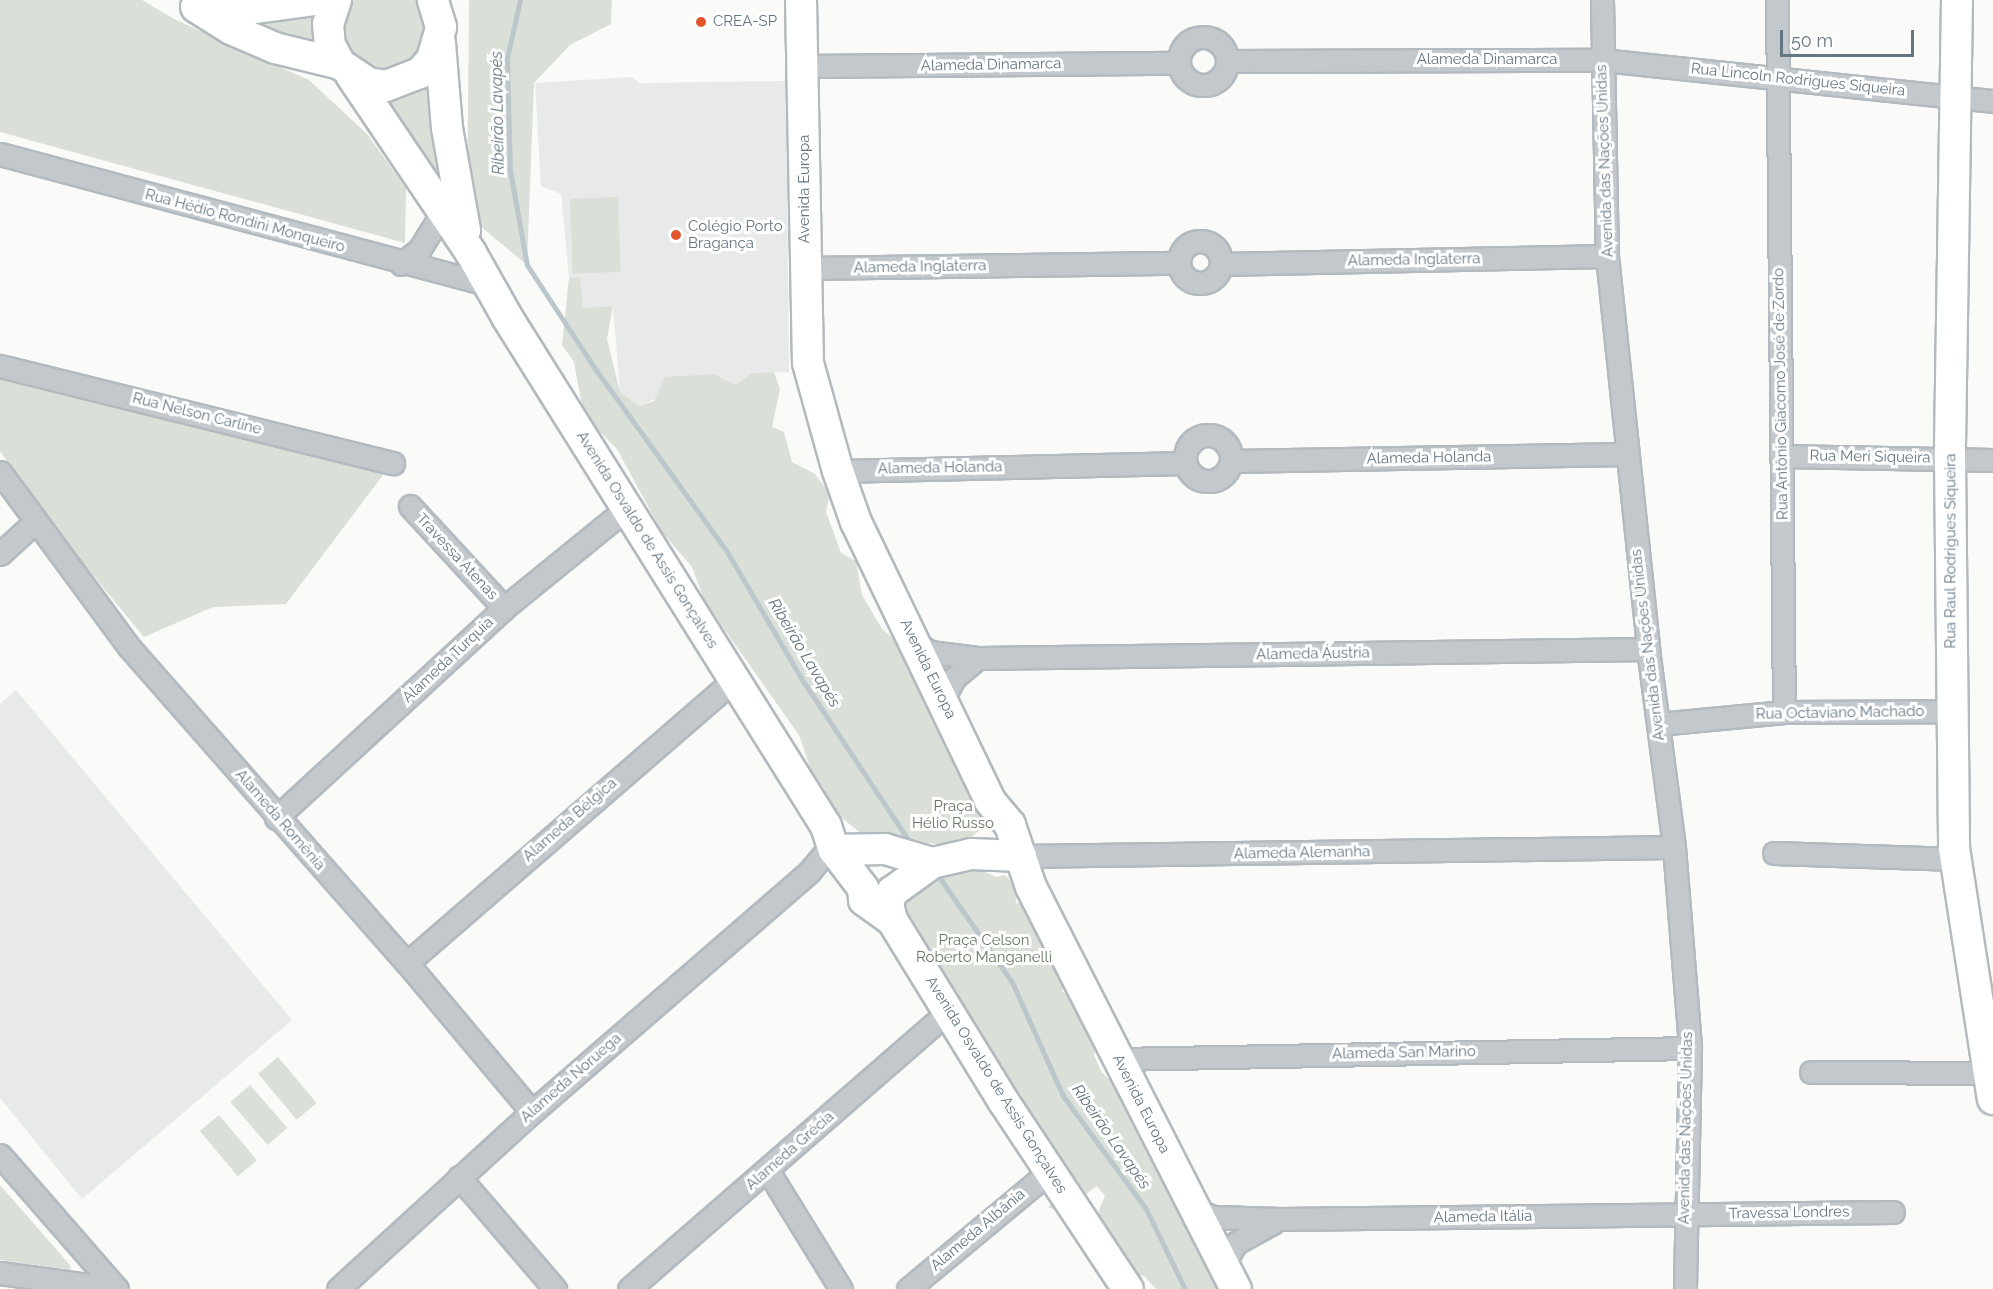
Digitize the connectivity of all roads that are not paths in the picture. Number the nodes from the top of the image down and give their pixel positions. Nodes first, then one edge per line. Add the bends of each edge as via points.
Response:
1 (315, 0) edge
2 (336, 0) edge
3 (801, 0) edge
4 (1602, 0) edge
5 (1777, 0) edge
6 (1957, 0) edge
7 (186, 3) edge
8 (437, 4) edge
9 (440, 43) junction
10 (1602, 60) junction
11 (1227, 61) junction
12 (1179, 63) junction
13 (803, 66) junction
14 (346, 70) junction
15 (1778, 76) junction
16 (1953, 98) junction
17 (1993, 101) edge
18 (0, 154) edge
19 (444, 210) junction
20 (471, 253) junction
21 (1607, 256) junction
22 (1179, 263) junction
23 (401, 264) junction
24 (1221, 264) junction
25 (806, 268) junction
26 (490, 285) junction
27 (0, 366) edge
28 (1626, 454) junction
29 (1783, 456) junction
30 (1950, 458) junction
31 (1993, 460) edge
32 (1231, 461) junction
33 (393, 463) dead end
34 (1186, 463) junction
35 (838, 471) junction
36 (0, 472) edge
37 (410, 506) dead end
38 (626, 509) junction
39 (35, 522) junction
40 (0, 554) edge
41 (504, 608) junction
42 (917, 644) junction
43 (1648, 649) junction
44 (978, 658) junction
45 (735, 679) junction
46 (943, 699) junction
47 (1952, 711) junction
48 (1784, 712) junction
49 (1658, 724) junction
50 (990, 801) junction
51 (276, 818) junction
52 (1674, 847) junction
53 (839, 849) junction
54 (1774, 853) dead end
55 (971, 854) junction
56 (1021, 856) junction
57 (1956, 859) junction
58 (924, 863) junction
59 (809, 872) junction
60 (1031, 887) junction
61 (892, 920) junction
62 (407, 963) junction
63 (949, 1011) junction
64 (1690, 1048) junction
65 (1118, 1059) junction
66 (1811, 1072) dead end
67 (1991, 1086) edge
68 (531, 1112) junction
69 (0, 1155) edge
70 (768, 1171) junction
71 (1049, 1172) junction
72 (459, 1176) junction
73 (1196, 1211) junction
74 (1893, 1212) dead end
75 (1685, 1214) junction
76 (1280, 1220) junction
77 (0, 1273) edge
78 (1229, 1277) edge
79 (117, 1289) edge
80 (339, 1289) edge
81 (555, 1289) edge
82 (629, 1289) edge
83 (841, 1289) edge
84 (908, 1289) edge
85 (1128, 1289) edge
86 (1685, 1289) edge

1 - 7 street via 241,10
2 - 14 street, Avenida Osvaldo de Assis Gonçalves via 328,24 330,45
3 - 13 street, Avenida Europa
4 - 10 street, Avenida das Nações Unidas
5 - 15 street, Rua Antônio Giacomo José de Zordo
6 - 16 street, Rua Raul Rodrigues Siqueira
7 - 14 street via 275,48
8 - 9 street, Avenida Osvaldo de Assis Gonçalves
9 - 14 street via 426,66 404,82 386,86
9 - 20 street, Avenida Osvaldo de Assis Gonçalves via 457,198
10 - 11 street, Alameda Dinamarca
10 - 15 street, Rua Lincoln Rodrigues Siqueira
10 - 21 street, Avenida das Nações Unidas
11 - 12 street via 1221,76 1208,85 1185,77
11 - 12 street via 1217,41 1202,37 1183,48
12 - 13 street, Alameda Dinamarca
13 - 25 street, Avenida Europa
14 - 19 street, Avenida Osvaldo de Assis Gonçalves
15 - 16 street, Rua Lincoln Rodrigues Siqueira
15 - 29 street, Rua Antônio Giacomo José de Zordo
16 - 17 street, Rua Lincoln Rodrigues Siqueira
16 - 30 street, Rua Raul Rodrigues Siqueira
18 - 23 street, Rua Hédio Rondini Monqueiro
19 - 20 street, Avenida Osvaldo de Assis Gonçalves
19 - 23 street via 419,250
20 - 26 street, Avenida Osvaldo de Assis Gonçalves
21 - 24 street, Alameda Inglaterra
21 - 28 street, Avenida das Nações Unidas
22 - 24 street via 1189,281 1203,283 1215,276
22 - 24 street via 1182,250 1200,241 1213,245
22 - 25 street, Alameda Inglaterra
23 - 26 street, Rua Hédio Rondini Monqueiro
25 - 35 street, Avenida Europa via 807,363
26 - 38 street, Avenida Osvaldo de Assis Gonçalves
27 - 33 street, Rua Nelson Carline
28 - 32 street, Alameda Holanda
28 - 43 street, Avenida das Nações Unidas
29 - 30 street, Rua Meri Siqueira
29 - 48 street, Rua Antônio Giacomo José de Zordo
30 - 31 street, Rua Meri Siqueira
30 - 47 street, Rua Raul Rodrigues Siqueira
32 - 34 street via 1225,474 1206,481 1193,475
32 - 34 street via 1223,440 1208,435 1193,441
34 - 35 street, Alameda Holanda
35 - 42 street, Avenida Europa via 856,522
36 - 39 street, Alameda Romênia
37 - 41 street, Travessa Atenas
38 - 41 street, Alameda Turquia
38 - 45 street, Avenida Osvaldo de Assis Gonçalves
39 - 40 street
39 - 51 street, Alameda Romênia via 129,647
41 - 51 street, Alameda Turquia
42 - 44 street, Alameda Áustria via 930,652
42 - 46 street, Avenida Europa
43 - 44 street, Alameda Áustria
43 - 49 street, Avenida das Nações Unidas
44 - 46 street via 954,678
45 - 53 street, Avenida Osvaldo de Assis Gonçalves
45 - 62 street, Alameda Bélgica
46 - 50 street, Avenida Europa
47 - 48 street, Rua Octaviano Machado
47 - 57 street, Rua Raul Rodrigues Siqueira
48 - 49 street, Rua Octaviano Machado
49 - 52 street, Avenida das Nações Unidas
50 - 55 street via 987,834
50 - 56 street, Avenida Europa via 1010,825
51 - 62 street, Alameda Romênia
52 - 56 street, Alameda Alemanha
52 - 64 street, Avenida das Nações Unidas
53 - 58 street, Alameda Alemanha via 885,849
53 - 59 street
53 - 59 street, Alameda Noruega via 825,853
53 - 61 street, Avenida Osvaldo de Assis Gonçalves via 863,888 864,900
54 - 57 street
55 - 56 street, Alameda Alemanha
55 - 58 street, Alameda Alemanha
55 - 60 street
56 - 60 street, Avenida Europa
57 - 67 street, Rua Raul Rodrigues Siqueira
58 - 61 street, Alameda Alemanha via 892,892 888,904
59 - 68 street, Alameda Noruega
60 - 65 street, Avenida Europa
61 - 63 street, Avenida Osvaldo de Assis Gonçalves
62 - 68 street, Alameda Romênia
63 - 70 street, Alameda Grécia
63 - 71 street, Avenida Osvaldo de Assis Gonçalves
64 - 65 street, Alameda San Marino
64 - 75 street, Avenida das Nações Unidas
65 - 73 street, Avenida Europa
66 - 67 street
68 - 72 street, Alameda Noruega
69 - 79 street
70 - 82 street, Alameda Grécia
70 - 83 street
71 - 84 street, Alameda Albânia
71 - 85 street, Avenida Osvaldo de Assis Gonçalves
72 - 80 street, Alameda Noruega
72 - 81 street
73 - 76 street, Alameda Itália via 1215,1217
73 - 78 street, Avenida Europa
74 - 75 street, Travessa Londres
75 - 76 street, Alameda Itália
75 - 86 street, Avenida das Nações Unidas
76 - 78 street, Alameda Itália via 1241,1239 1227,1252
77 - 79 street

